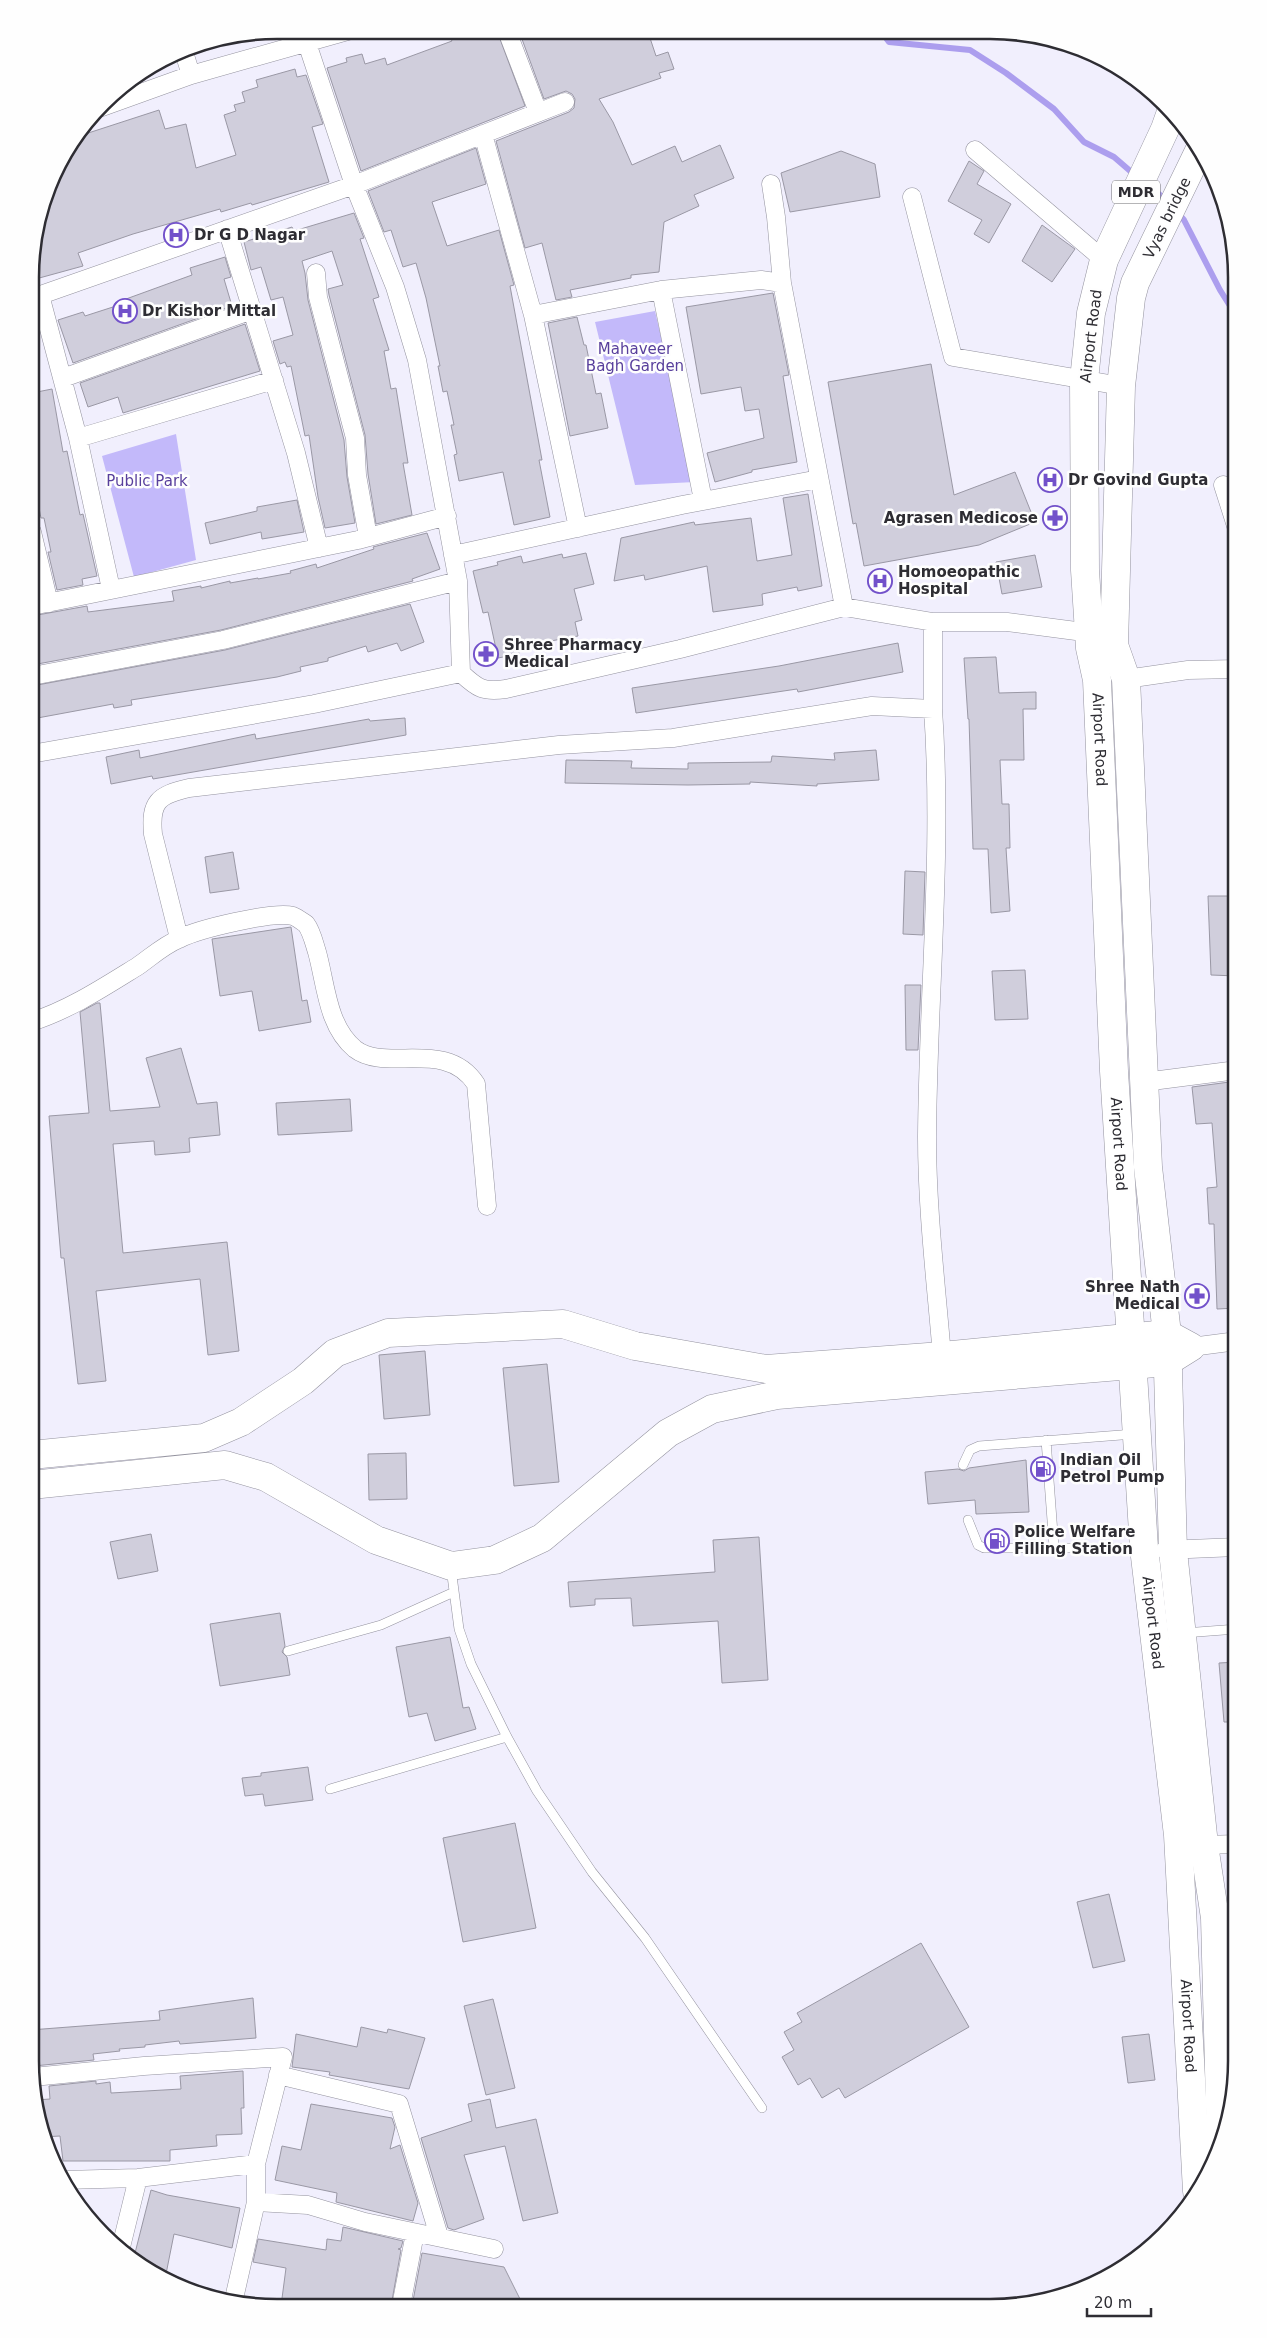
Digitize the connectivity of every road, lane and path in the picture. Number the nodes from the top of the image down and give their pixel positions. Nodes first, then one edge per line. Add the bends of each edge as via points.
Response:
1 (318, 39) edge
2 (510, 39) edge
3 (307, 42) junction
4 (186, 57) edge
5 (191, 75) junction
6 (115, 102) edge
7 (565, 102) dead end
8 (538, 112) junction
9 (1168, 121) edge
10 (483, 134) junction
11 (975, 150) dead end
12 (1196, 158) edge
13 (771, 184) dead end
14 (354, 185) junction
15 (912, 197) dead end
16 (227, 229) junction
17 (1105, 257) junction
18 (316, 273) dead end
19 (782, 283) junction
20 (1135, 283) joint
21 (661, 290) junction
22 (39, 295) edge
23 (39, 305) edge
24 (252, 310) junction
25 (533, 315) junction
26 (63, 378) junction
27 (274, 380) junction
28 (1084, 380) junction
29 (1121, 386) junction
30 (78, 438) junction
31 (819, 479) junction
32 (1223, 485) dead end
33 (703, 500) junction
34 (1228, 501) edge
35 (447, 516) junction
36 (578, 528) junction
37 (368, 537) junction
38 (319, 548) junction
39 (453, 555) junction
40 (39, 561) edge
41 (458, 581) junction
42 (111, 589) junction
43 (49, 602) junction
44 (39, 604) edge
45 (844, 607) junction
46 (933, 622) junction
47 (1102, 634) junction
48 (1228, 669) edge
49 (461, 673) junction
50 (39, 675) edge
51 (1126, 678) junction
52 (933, 709) junction
53 (39, 753) edge
54 (179, 938) junction
55 (39, 1019) edge
56 (1228, 1071) edge
57 (1144, 1082) junction
58 (486, 1206) dead end
59 (1167, 1334) junction
60 (1131, 1339) junction
61 (1228, 1342) edge
62 (1191, 1347) junction
63 (942, 1356) junction
64 (1167, 1362) junction
65 (1132, 1365) junction
66 (1136, 1434) junction
67 (1046, 1440) junction
68 (39, 1454) edge
69 (962, 1466) dead end
70 (39, 1484) edge
71 (968, 1520) dead end
72 (1054, 1548) junction
73 (1144, 1548) junction
74 (1228, 1548) edge
75 (1173, 1551) junction
76 (451, 1566) junction
77 (454, 1592) junction
78 (1228, 1631) edge
79 (1182, 1634) junction
80 (288, 1651) dead end
81 (507, 1737) junction
82 (330, 1790) dead end
83 (1228, 1844) edge
84 (1204, 1845) junction
85 (1227, 1984) edge
86 (278, 2075) junction
87 (39, 2076) edge
88 (762, 2108) dead end
89 (1223, 2112) edge
90 (256, 2164) junction
91 (138, 2178) junction
92 (1196, 2179) edge
93 (71, 2180) edge
94 (256, 2202) junction
95 (415, 2233) junction
96 (439, 2236) junction
97 (122, 2242) edge
98 (494, 2249) dead end
99 (235, 2296) edge
100 (402, 2299) edge

1 - 3 street
2 - 8 street
3 - 5 street
3 - 14 street
4 - 5 street
5 - 6 street
7 - 8 street
8 - 10 street
9 - 17 main road, Airport Road / MDR
10 - 14 street
10 - 25 street
11 - 17 street
12 - 20 main road, Vyas bridge
13 - 19 street
14 - 16 street
14 - 35 street via 395,287 417,360
15 - 28 street via 953,356
16 - 22 street
16 - 24 street
17 - 28 main road, Airport Road via 1090,313
18 - 37 street via 318,297 355,438 357,476
19 - 21 street via 761,280
19 - 31 street
20 - 29 main road, Airport Road
21 - 25 street
21 - 33 street
23 - 26 street
24 - 26 street
24 - 27 street
25 - 36 street
26 - 30 street
27 - 30 street
27 - 38 street
28 - 29 street
28 - 47 main road, Airport Road via 1085,570
29 - 47 main road, Airport Road
30 - 42 street
31 - 33 street
31 - 45 street
32 - 34 street
33 - 36 street
35 - 37 street
35 - 39 street
36 - 39 street
37 - 38 street
38 - 42 street
39 - 41 street
40 - 43 street
41 - 49 street
41 - 50 street via 223,640
42 - 43 street
43 - 44 street
45 - 46 street
45 - 49 street via 506,689 487,691 473,685
46 - 47 street via 1007,622
46 - 52 street
47 - 51 main road, Airport Road via 1114,645
47 - 60 main road, Airport Road via 1090,648 1097,680 1115,1081
48 - 51 street via 1188,670
49 - 53 street via 314,704
51 - 57 main road, Airport Road
52 - 54 street via 872,706 673,738 559,745 168,793 154,805 153,834
52 - 63 street via 938,783 937,874 927,1135 928,1187
54 - 55 street via 115,980
54 - 58 street via 230,923 277,916 294,916 305,924 313,938 335,1022 354,1048 366,1056 441,1060 470,1074 476,1084
56 - 57 street
57 - 59 main road, Airport Road via 1148,1167
59 - 60 main road
59 - 62 main road
59 - 64 main road, Airport Road
60 - 63 main road
60 - 65 main road, Airport Road
61 - 62 street
62 - 64 main road
63 - 68 main road via 766,1370 635,1346 563,1324 388,1333 336,1353 241,1422 204,1438
64 - 65 main road
64 - 75 main road, Airport Road
65 - 66 main road, Airport Road
65 - 76 main road via 777,1395 712,1409 668,1433 542,1538 495,1560
66 - 67 lane
66 - 73 main road, Airport Road
67 - 69 lane via 980,1446 970,1450
67 - 72 lane
70 - 76 main road via 224,1466 266,1477 376,1540
71 - 72 lane via 978,1545 984,1548
72 - 73 lane
73 - 75 street
73 - 92 main road, Airport Road via 1178,1835
74 - 75 street
75 - 79 main road, Airport Road
76 - 77 lane
77 - 80 lane via 381,1625
77 - 81 lane via 459,1629 471,1664
78 - 79 lane
79 - 84 main road, Airport Road
81 - 82 lane
81 - 88 lane via 563,1831 644,1938
83 - 84 street
84 - 85 main road, Airport Road
85 - 89 main road, Airport Road
86 - 87 street via 283,2057
86 - 90 street
86 - 96 street via 399,2104
90 - 91 street
90 - 94 street
91 - 93 street
91 - 97 street
94 - 95 street via 308,2205
94 - 99 street
95 - 96 street
95 - 100 street
96 - 98 street

